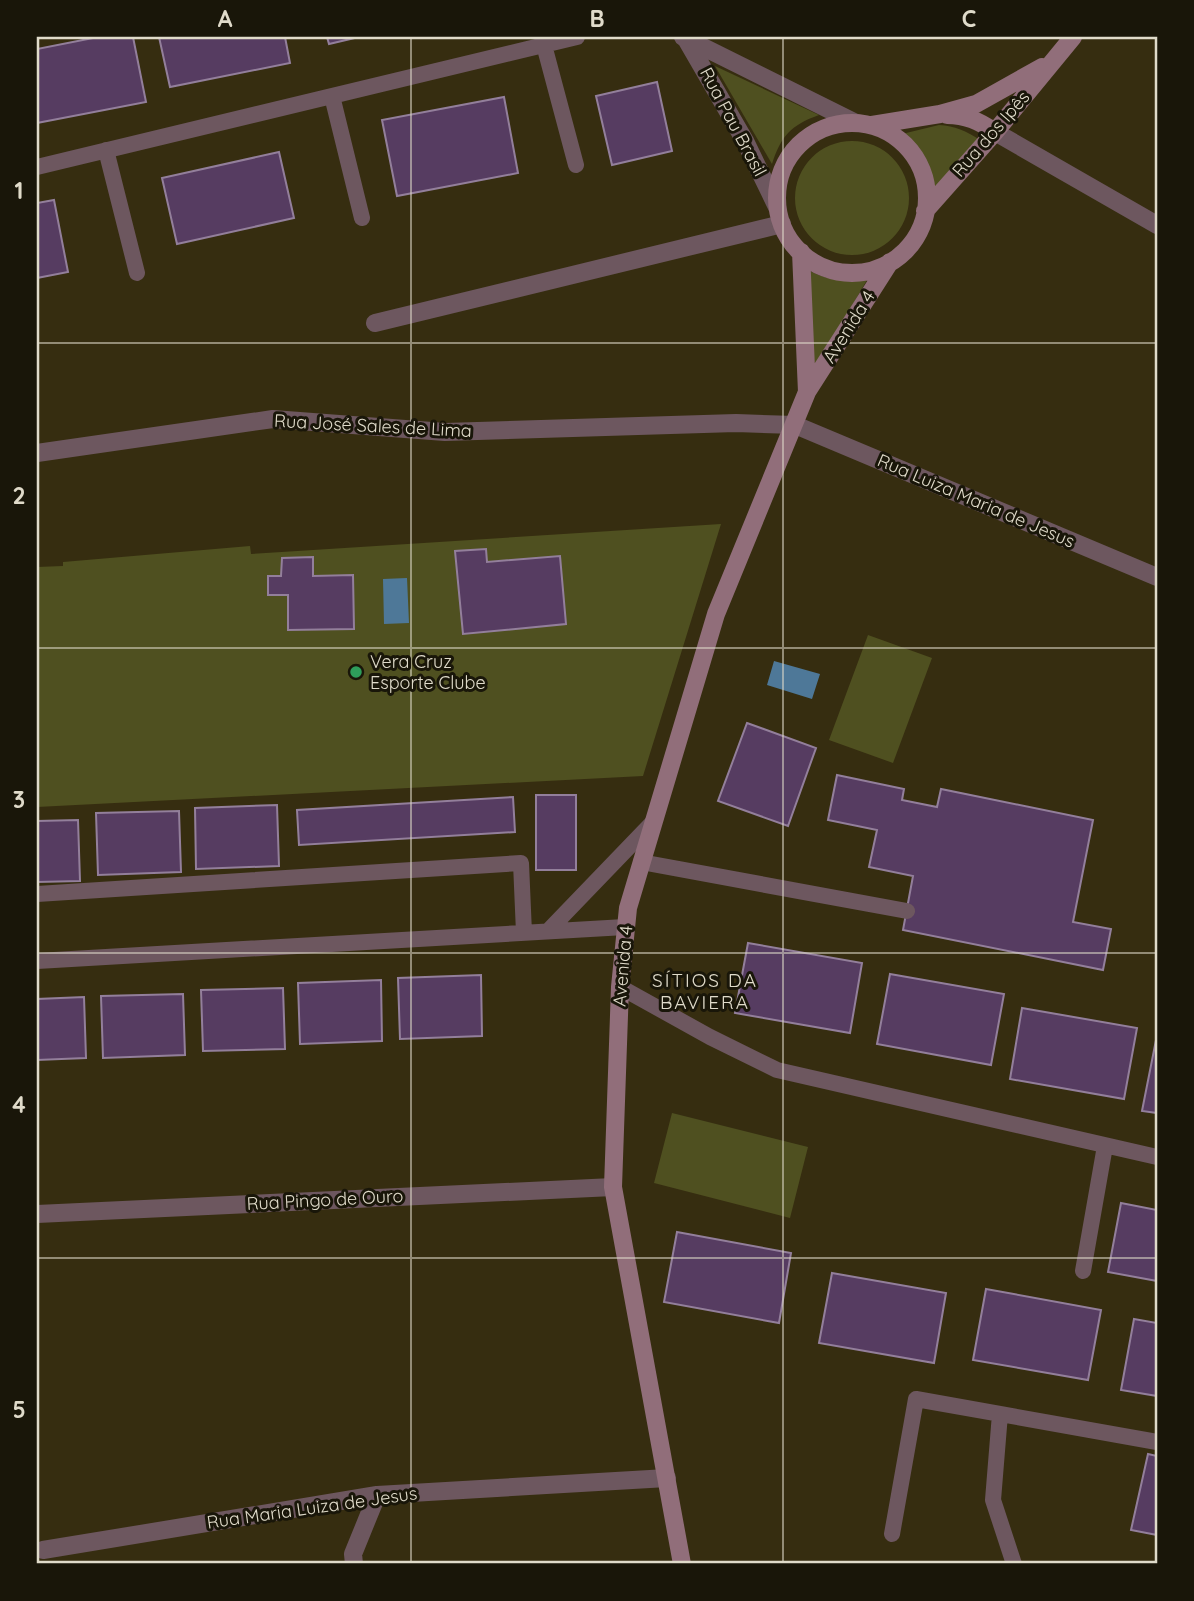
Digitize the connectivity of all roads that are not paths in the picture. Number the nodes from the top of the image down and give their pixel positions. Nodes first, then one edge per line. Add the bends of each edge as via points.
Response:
1 (577, 37) edge
2 (1073, 37) edge
3 (684, 38) edge
4 (544, 45) junction
5 (1056, 57) junction
6 (332, 96) junction
7 (940, 114) junction
8 (864, 124) junction
9 (995, 132) junction
10 (106, 150) junction
11 (576, 165) dead end
12 (37, 167) edge
13 (925, 211) junction
14 (780, 215) junction
15 (362, 218) dead end
16 (1157, 225) edge
17 (801, 252) junction
18 (890, 262) junction
19 (137, 273) dead end
20 (376, 323) dead end
21 (807, 392) junction
22 (795, 425) junction
23 (37, 453) edge
24 (1157, 577) edge
25 (653, 822) junction
26 (641, 862) junction
27 (37, 894) edge
28 (906, 911) dead end
29 (625, 927) junction
30 (550, 930) junction
31 (524, 933) junction
32 (37, 961) edge
33 (620, 987) junction
34 (1105, 1146) junction
35 (1157, 1157) edge
36 (613, 1187) junction
37 (37, 1214) edge
38 (1083, 1271) dead end
39 (1000, 1414) junction
40 (1157, 1442) edge
41 (667, 1478) junction
42 (377, 1495) junction
43 (892, 1534) dead end
44 (43, 1550) dead end
45 (354, 1564) edge
46 (682, 1564) edge
47 (1014, 1564) edge

1 - 4 lane
2 - 5 street, Rua dos Ipês
3 - 8 street, Rua Pau Brasil
3 - 14 street, Rua Pau Brasil via 746,141
4 - 6 lane
4 - 11 lane
5 - 7 street, Rua dos Ipês via 995,95
5 - 9 street, Rua dos Ipês
6 - 10 lane
6 - 15 lane
7 - 8 street, Rua dos Ipês
7 - 9 street via 961,115
8 - 13 street via 893,135 911,151 923,173
8 - 14 street via 833,125 797,147 784,165 778,186
9 - 13 street, Rua dos Ipês
9 - 16 street
10 - 12 lane
10 - 19 lane
13 - 18 street via 916,236
14 - 17 street via 793,245
14 - 20 street
17 - 18 street via 838,271 865,271
17 - 21 street, Avenida 4
18 - 21 street, Avenida 4
21 - 22 street, Avenida 4
22 - 23 street, Rua José Sales de Lima via 444,432 273,419
22 - 24 street, Rua Luiza Maria de Jesus
22 - 25 street, Avenida 4 via 716,614
25 - 26 street, Avenida 4
25 - 30 lane
26 - 28 lane
26 - 29 street, Avenida 4
27 - 31 lane via 521,863
29 - 30 lane
29 - 33 street, Avenida 4
30 - 31 lane
31 - 32 lane
33 - 34 lane via 777,1070
33 - 36 street, Avenida 4
34 - 35 lane
34 - 38 lane
36 - 37 street, Rua Pingo de Ouro
36 - 41 street, Avenida 4
39 - 40 lane
39 - 43 lane via 916,1399
39 - 47 lane via 992,1500
41 - 42 street, Rua Maria Luiza de Jesus
41 - 46 street, Avenida 4
42 - 44 street, Rua Maria Luiza de Jesus
42 - 45 street via 353,1554

